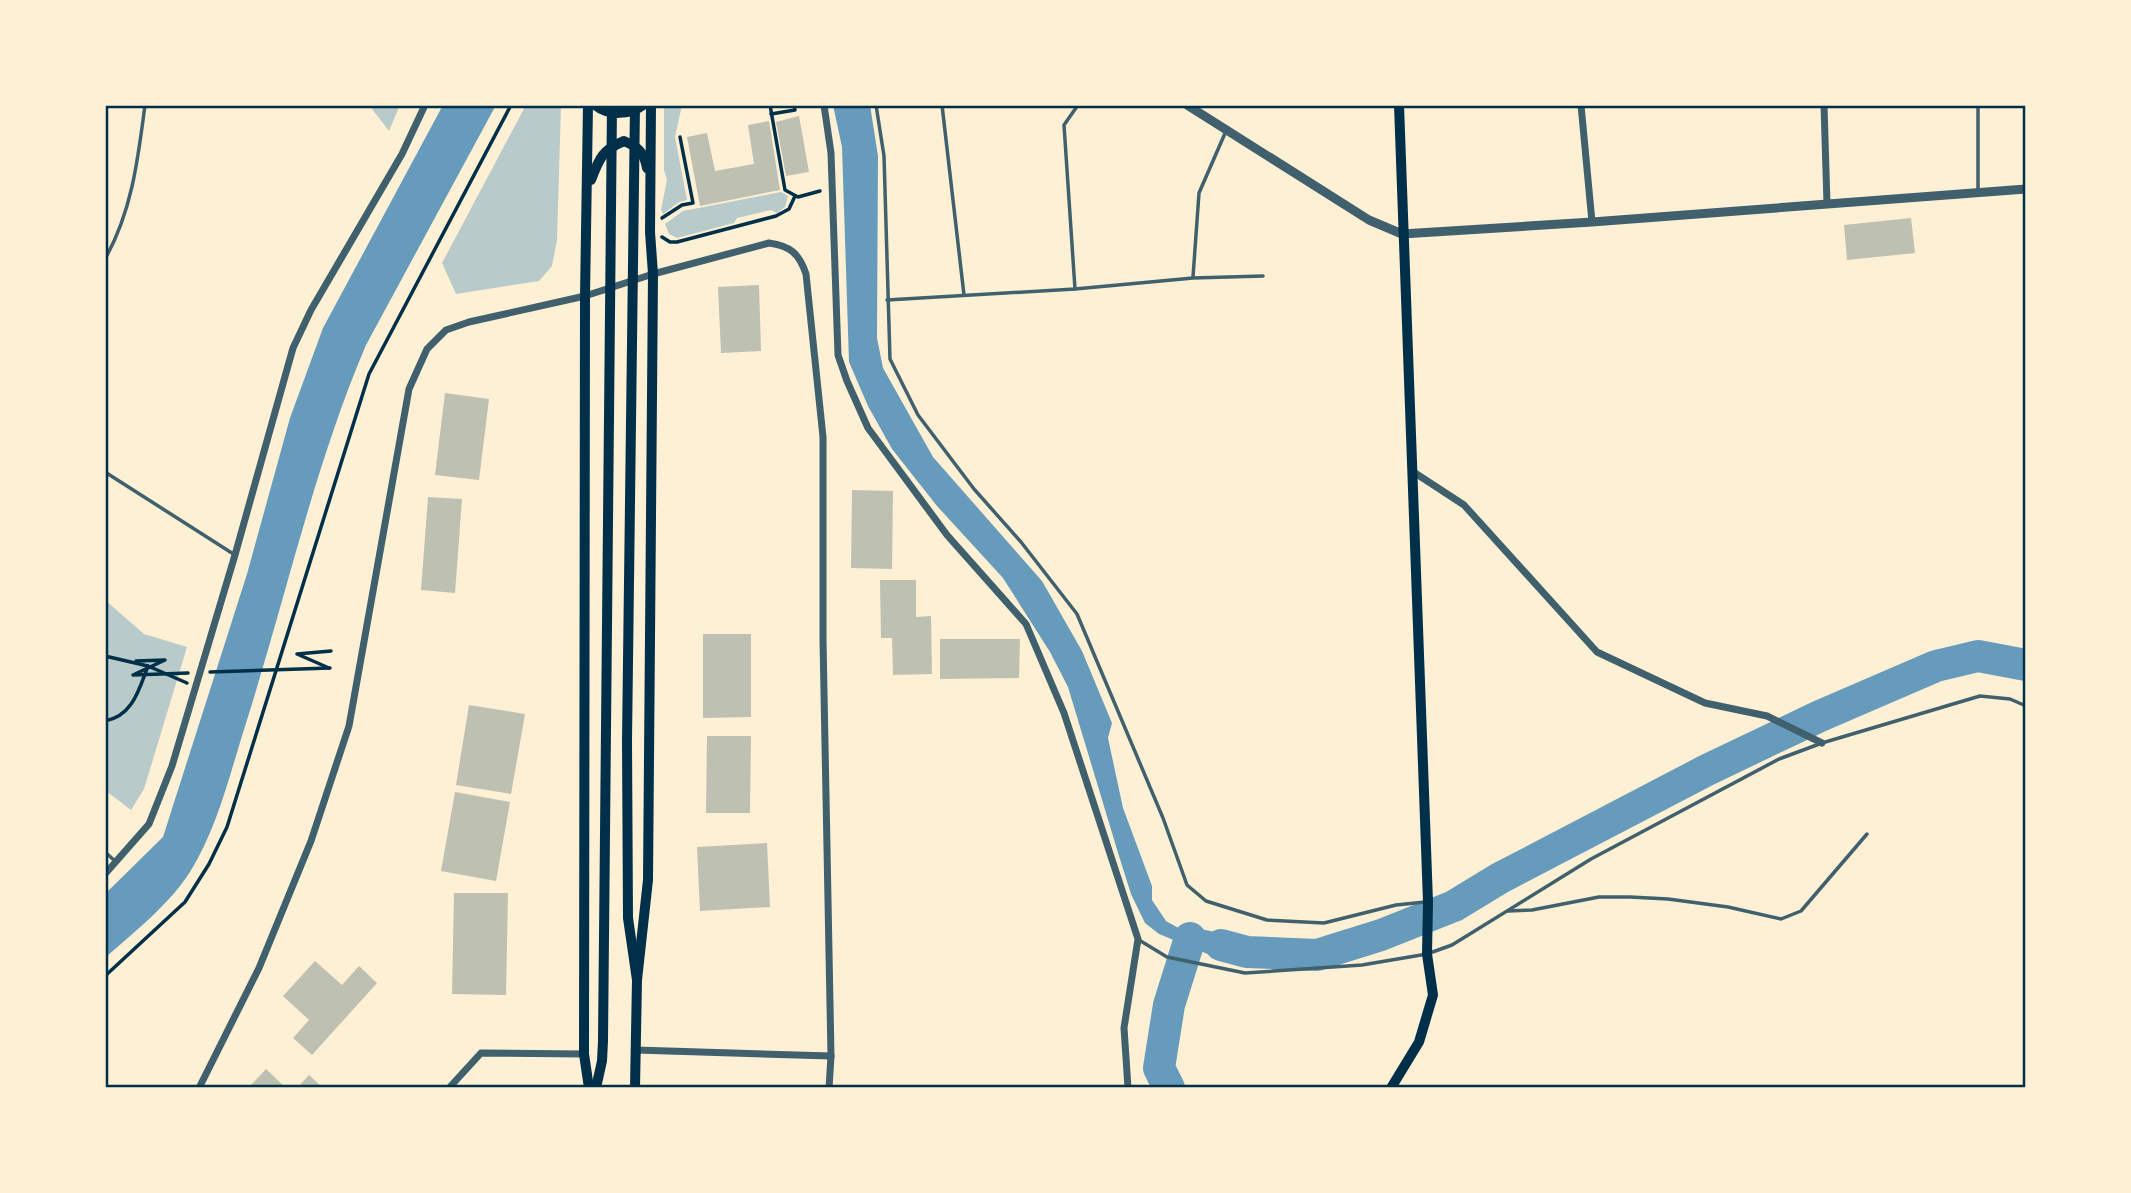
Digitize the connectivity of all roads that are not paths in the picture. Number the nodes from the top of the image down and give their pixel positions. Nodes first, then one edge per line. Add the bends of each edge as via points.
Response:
1 (145, 105) edge
2 (425, 105) edge
3 (588, 105) edge
4 (595, 105) edge
5 (612, 105) edge
6 (635, 105) edge
7 (643, 105) edge
8 (651, 105) edge
9 (824, 105) edge
10 (876, 105) edge
11 (942, 105) edge
12 (1078, 105) edge
13 (1187, 105) edge
14 (1398, 105) edge
15 (1581, 105) edge
16 (1824, 105) edge
17 (1978, 105) edge
18 (1226, 131) junction
19 (589, 188) junction
20 (2026, 189) edge
21 (650, 190) junction
22 (1978, 192) junction
23 (1828, 204) junction
24 (1592, 222) junction
25 (1402, 234) junction
26 (105, 258) edge
27 (653, 274) junction
28 (1263, 276) dead end
29 (1193, 278) junction
30 (1075, 289) junction
31 (964, 295) junction
32 (585, 296) junction
33 (887, 300) junction
34 (1411, 470) junction
35 (105, 472) edge
36 (235, 555) junction
37 (2026, 706) edge
38 (1822, 743) junction
39 (1867, 834) dead end
40 (105, 852) edge
41 (116, 862) junction
42 (105, 874) edge
43 (1428, 902) junction
44 (1506, 912) junction
45 (1138, 939) junction
46 (1427, 949) junction
47 (637, 980) junction
48 (636, 1050) junction
49 (584, 1054) junction
50 (831, 1056) junction
51 (199, 1088) edge
52 (449, 1088) edge
53 (589, 1088) edge
54 (596, 1088) edge
55 (635, 1088) edge
56 (830, 1088) edge
57 (1128, 1088) edge
58 (1391, 1088) edge

1 - 26 lane via 125,219
2 - 36 street via 293,348
3 - 19 main road
4 - 7 main road via 602,111 630,113
5 - 54 main road via 603,1051
6 - 47 main road via 627,741 628,918
8 - 21 main road
9 - 45 street via 833,187 838,355 847,381 868,428 915,492 1026,624 1064,713
10 - 33 lane via 884,156
11 - 31 lane
12 - 30 lane via 1064,125
13 - 18 street
14 - 25 main road
15 - 24 street
16 - 23 street
17 - 22 lane
18 - 25 street via 1369,220
18 - 29 lane via 1199,193
19 - 21 main road via 608,147 624,141 638,147 645,157
19 - 32 main road
20 - 22 street
21 - 27 main road
22 - 23 street
23 - 24 street
24 - 25 street
25 - 34 main road
27 - 32 street
27 - 47 main road via 648,880
27 - 50 street via 769,243 796,252 806,274 823,437
28 - 29 lane
29 - 30 lane
30 - 31 lane
31 - 33 lane
32 - 49 main road
32 - 51 street via 469,321 446,330 427,349 409,388 349,726 311,841 259,968
33 - 43 lane via 890,359 918,415 1077,614 1187,885 1206,901 1267,920 1324,923
34 - 38 street via 1464,505 1597,652 1705,703 1768,716
34 - 43 main road
35 - 36 lane
36 - 41 street via 172,766 149,824
37 - 38 lane via 1980,696
38 - 44 lane via 1779,759 1602,853
39 - 44 lane via 1801,911 1781,919 1728,907 1630,897 1599,897
40 - 41 lane
41 - 42 street
43 - 46 main road
44 - 46 lane via 1451,945
45 - 46 lane via 1167,957 1245,973 1363,965
45 - 57 street via 1124,1028
46 - 58 main road via 1433,995 1419,1042
47 - 48 main road
48 - 50 street
48 - 55 main road
49 - 52 street via 481,1053
49 - 53 main road
50 - 56 street

